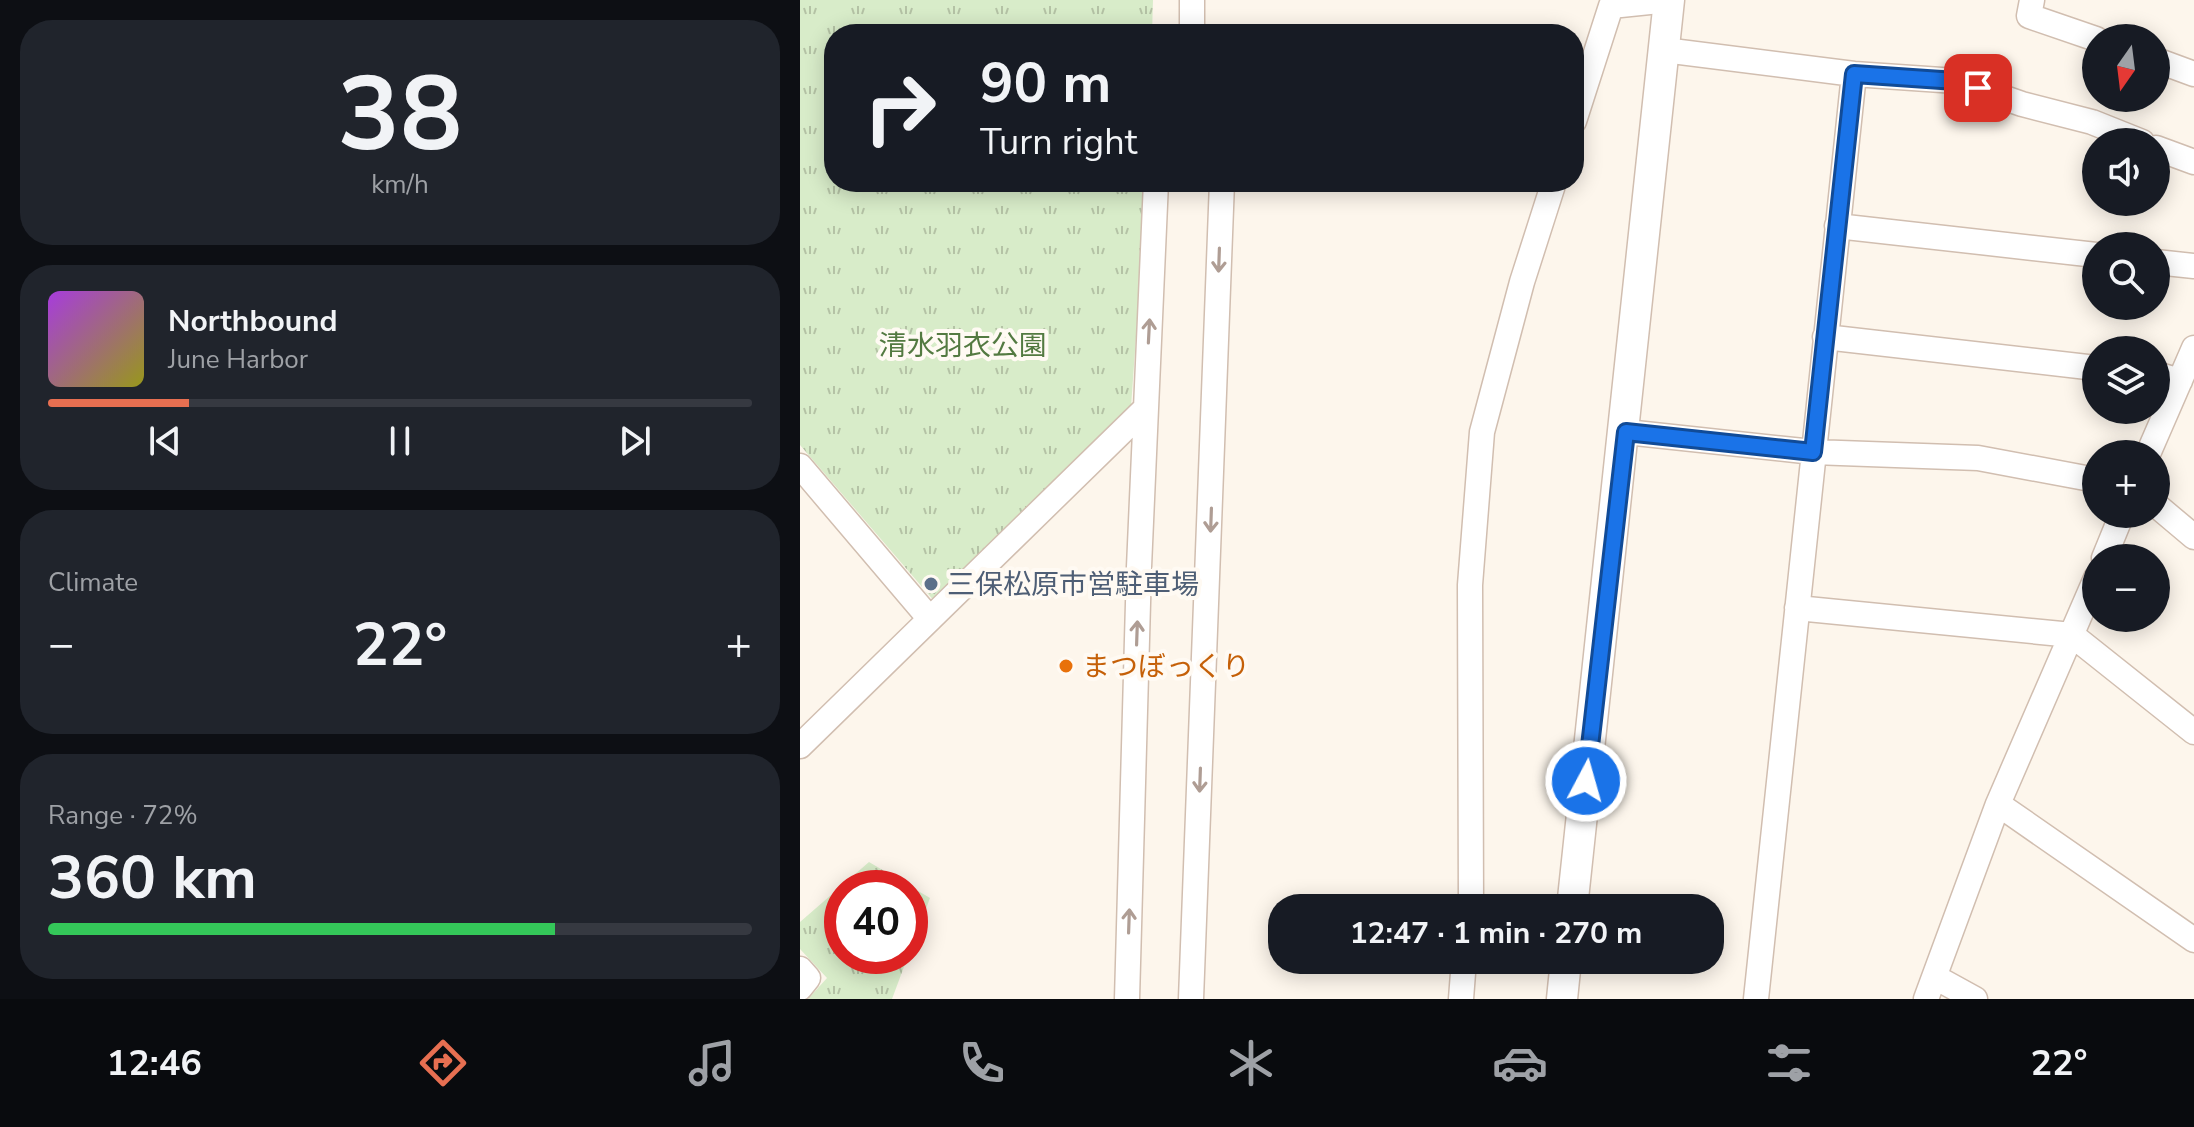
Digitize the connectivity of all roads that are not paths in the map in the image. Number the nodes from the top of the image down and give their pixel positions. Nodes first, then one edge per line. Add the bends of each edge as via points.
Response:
1 (1192, 0) edge
2 (1669, 0) edge
3 (2032, 0) edge
4 (1192, 24) edge
5 (2082, 34) edge
6 (1664, 50) junction
7 (2170, 65) edge
8 (1854, 74) junction
9 (2194, 74) edge
10 (1584, 90) edge
11 (2107, 128) edge
12 (2170, 153) edge
13 (2194, 162) edge
14 (1156, 192) edge
15 (1222, 192) edge
16 (1551, 192) edge
17 (1837, 226) junction
18 (2082, 253) edge
19 (2170, 263) edge
20 (2194, 266) edge
21 (1825, 337) junction
22 (2194, 348) edge
23 (2082, 366) edge
24 (2170, 378) edge
25 (2180, 381) junction
26 (1145, 409) junction
27 (1626, 432) junction
28 (2154, 440) edge
29 (1813, 452) junction
30 (800, 466) edge
31 (2082, 477) edge
32 (2170, 517) edge
33 (2194, 537) edge
34 (1797, 608) junction
35 (2082, 611) edge
36 (930, 619) junction
37 (2072, 635) junction
38 (2194, 732) edge
39 (804, 733) edge
40 (1998, 804) junction
41 (1471, 894) edge
42 (1574, 894) edge
43 (2194, 940) edge
44 (800, 969) edge
45 (1463, 974) edge
46 (1565, 974) edge
47 (800, 988) edge
48 (1931, 988) edge
49 (1127, 999) edge
50 (1191, 999) edge
51 (1461, 999) edge
52 (1562, 999) edge
53 (1756, 999) edge
54 (1975, 999) edge

1 - 4 street
2 - 6 street
2 - 10 street via 1611,6
3 - 5 street via 2029,16
6 - 8 street
6 - 27 street
7 - 9 street
8 - 11 street via 1956,81
8 - 17 street
12 - 13 street
26 -> 14 street
15 -> 50 street
16 - 41 street via 1482,432 1470,585
17 - 18 street
17 - 21 street
19 - 20 street
21 - 23 street
21 - 29 street
22 - 25 street
24 - 25 street
25 - 28 street
26 - 36 street
49 -> 26 street
27 - 29 street
27 - 42 street
29 - 31 street via 1978,458
29 - 34 street
30 - 36 street
32 - 33 street
34 - 37 street
34 - 53 street
35 - 37 street
36 - 39 street
37 - 38 street
37 - 40 street
40 - 43 street
40 - 48 street
44 - 47 street via 808,978
45 - 51 street
46 - 52 street
48 - 54 street

